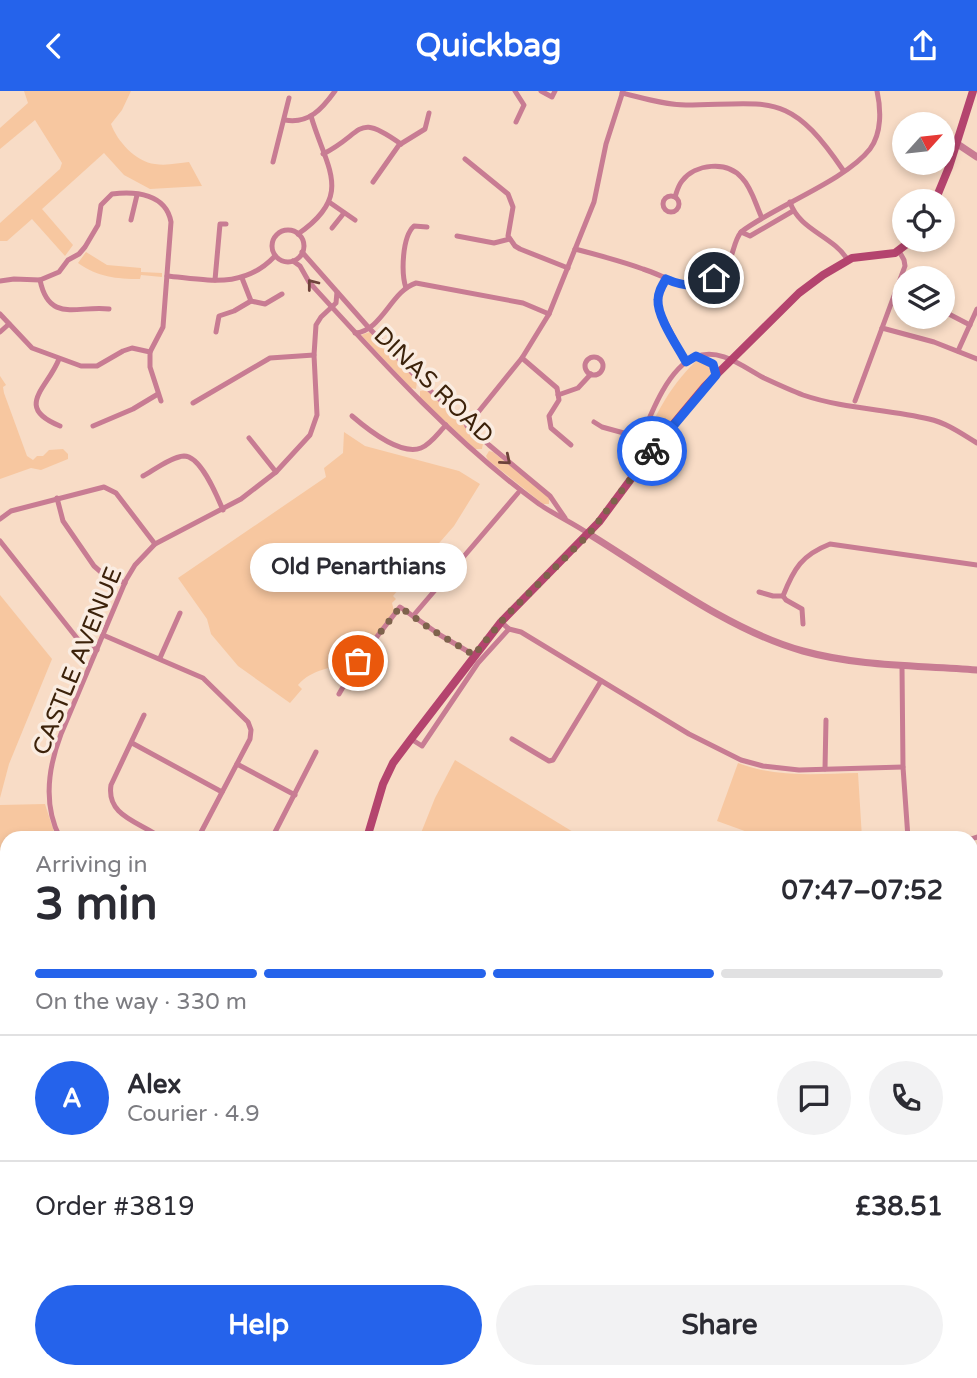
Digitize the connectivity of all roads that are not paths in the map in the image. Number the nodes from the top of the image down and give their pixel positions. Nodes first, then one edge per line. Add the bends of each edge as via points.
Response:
1 (335, 91) edge
2 (515, 91) edge
3 (541, 91) edge
4 (555, 91) edge
5 (877, 91) edge
6 (973, 91) edge
7 (623, 92) edge
8 (289, 98) dead end
9 (969, 101) junction
10 (977, 107) edge
11 (429, 113) dead end
12 (311, 116) junction
13 (285, 120) junction
14 (516, 122) dead end
15 (956, 143) joint
16 (401, 144) junction
17 (323, 153) junction
18 (977, 157) edge
19 (465, 159) dead end
20 (273, 162) dead end
21 (843, 170) junction
22 (373, 182) dead end
23 (136, 195) junction
24 (675, 197) dead end
25 (329, 202) junction
26 (790, 202) junction
27 (793, 211) junction
28 (344, 213) junction
29 (762, 218) junction
30 (355, 220) dead end
31 (131, 221) dead end
32 (226, 224) dead end
33 (427, 227) dead end
34 (332, 228) dead end
35 (741, 232) junction
36 (298, 234) junction
37 (457, 236) dead end
38 (510, 239) junction
39 (575, 249) junction
40 (302, 252) junction
41 (893, 252) edge
42 (899, 252) edge
43 (275, 256) junction
44 (847, 260) junction
45 (293, 261) junction
46 (568, 268) junction
47 (167, 276) junction
48 (242, 278) junction
49 (666, 279) junction
50 (40, 280) junction
51 (215, 280) junction
52 (0, 281) edge
53 (406, 288) junction
54 (337, 292) junction
55 (282, 294) dead end
56 (251, 301) junction
57 (331, 307) junction
58 (109, 309) dead end
59 (977, 309) edge
60 (0, 314) edge
61 (549, 314) junction
62 (955, 317) edge
63 (9, 324) junction
64 (970, 325) junction
65 (369, 328) junction
66 (882, 328) junction
67 (0, 332) edge
68 (216, 332) dead end
69 (355, 333) junction
70 (958, 351) junction
71 (150, 352) junction
72 (314, 355) junction
73 (696, 356) junction
74 (522, 358) junction
75 (59, 359) junction
76 (732, 359) junction
77 (977, 359) edge
78 (686, 362) junction
79 (591, 374) dead end
80 (716, 375) junction
81 (423, 384) junction
82 (158, 394) junction
83 (414, 394) junction
84 (558, 395) junction
85 (162, 401) dead end
86 (855, 401) dead end
87 (192, 403) dead end
88 (352, 416) dead end
89 (594, 422) dead end
90 (446, 425) junction
91 (60, 426) dead end
92 (93, 426) dead end
93 (467, 426) junction
94 (642, 437) junction
95 (249, 438) dead end
96 (977, 443) edge
97 (571, 445) dead end
98 (489, 446) junction
99 (480, 456) junction
100 (632, 460) dead end
101 (276, 472) junction
102 (143, 476) dead end
103 (518, 493) dead end
104 (57, 498) junction
105 (554, 501) junction
106 (223, 510) junction
107 (548, 510) junction
108 (565, 518) junction
109 (0, 519) edge
110 (589, 534) junction
111 (0, 541) edge
112 (155, 544) junction
113 (977, 565) edge
114 (125, 583) junction
115 (759, 592) dead end
116 (783, 596) junction
117 (180, 614) dead end
118 (413, 617) junction
119 (501, 622) junction
120 (803, 624) dead end
121 (509, 629) junction
122 (103, 635) junction
123 (97, 650) junction
124 (474, 655) junction
125 (160, 658) junction
126 (902, 667) junction
127 (977, 670) edge
128 (601, 681) junction
129 (339, 694) dead end
130 (144, 715) dead end
131 (826, 720) dead end
132 (411, 739) junction
133 (512, 739) dead end
134 (132, 743) junction
135 (316, 752) dead end
136 (237, 764) junction
137 (902, 767) junction
138 (825, 769) junction
139 (222, 792) junction
140 (295, 795) junction
141 (57, 831) edge
142 (149, 831) edge
143 (202, 831) edge
144 (276, 831) edge
145 (369, 831) edge
146 (907, 831) edge

1 - 12 street via 323,109
2 - 14 street via 524,105
3 - 4 street via 552,97
5 - 21 street via 880,114 873,143
6 - 9 main road
7 - 21 street via 673,104 755,102 775,106 811,129
7 - 39 street via 594,202
8 - 13 street
9 - 10 street
9 - 15 main road
11 - 16 street via 425,129
12 - 13 street
12 - 17 street
13 - 20 street
15 - 18 street
16 - 17 street via 365,126
16 - 22 street
17 - 25 street via 333,183
19 - 38 street via 508,194 513,208
21 - 26 street
23 - 31 street
23 - 47 street via 159,201 169,214
23 - 50 street via 105,198 95,231 81,251 55,274
24 - 29 street via 688,176 705,167 724,167 744,180
25 - 28 street
25 - 36 street via 316,221
26 - 27 street
26 - 29 street
27 - 35 street via 750,236
27 - 44 street
28 - 30 street
28 - 34 street
29 - 35 street
32 - 51 street via 220,224
33 - 53 street via 414,226 405,238
35 - 49 street via 726,267 710,282 686,286
36 - 40 street via 304,243
36 - 43 street via 288,230 276,234
37 - 38 street via 494,243
38 - 46 street via 520,249
39 - 46 street
39 - 49 street
40 - 45 street
40 - 54 street, DINAS ROAD
41 - 44 main road
42 - 66 street via 905,266
43 - 45 street
43 - 48 street via 265,267
44 - 76 main road via 799,293
57 -> 45 street, DINAS ROAD
46 - 61 street
47 - 51 street
47 - 71 street via 163,327
48 - 51 street
48 - 56 street
49 - 78 street via 658,307
50 - 52 street
50 - 58 street via 46,298 60,308
53 - 61 street via 416,283 523,303
53 - 65 street
54 - 57 street
54 - 65 street, DINAS ROAD
55 - 56 street via 265,304
56 - 68 street via 219,316
57 - 69 street, DINAS ROAD
57 - 72 street via 316,325
59 - 64 street
60 - 63 street
61 - 74 street
62 - 64 street
63 - 67 street
63 - 75 street via 32,348
64 - 70 street
65 - 69 street
65 - 81 street, DINAS ROAD
66 - 70 street
66 - 86 street
69 - 83 street, DINAS ROAD
70 - 77 street
71 - 75 street via 127,349 92,367
71 - 82 street
72 - 87 street via 270,358
72 - 101 street via 316,422 305,443
73 - 76 street
73 - 78 street
73 - 80 street via 713,364
74 - 84 street via 557,388
74 - 93 street
75 - 91 street via 35,400 44,419
76 - 80 main road
76 - 96 street via 804,395 931,419
78 - 94 street via 666,386
79 - 84 street via 578,388
80 - 110 main road
81 - 83 street
81 - 93 street, DINAS ROAD
82 - 85 street
82 - 92 street
83 - 90 street, DINAS ROAD
84 - 97 street via 549,417 551,428
88 - 90 street via 379,437 411,449 425,446
89 - 94 street
90 - 99 street, DINAS ROAD
93 - 98 street, DINAS ROAD
94 - 100 street
95 - 101 street
98 - 99 street
98 -> 105 street, DINAS ROAD
99 - 107 street, DINAS ROAD
101 - 106 street
102 - 106 street via 188,457 199,465
103 - 118 street
104 - 109 street via 11,511
104 - 112 street via 109,488
104 - 114 street via 63,521 94,566
105 - 107 street
105 - 108 street, DINAS ROAD
106 - 112 street
107 - 108 street, DINAS ROAD
108 - 110 street, DINAS ROAD
110 - 119 main road
110 - 126 street via 773,641 827,657
111 - 123 street via 80,642
112 - 114 street, CASTLE AVENUE
113 - 116 street via 830,544 800,561
114 - 122 street, CASTLE AVENUE
115 - 116 street
116 - 120 street via 802,609
117 - 125 street
118 - 124 street
118 - 129 street via 400,607
119 - 121 street
119 - 124 main road
121 - 128 street
121 - 132 street via 478,663 422,746
122 - 123 street, CASTLE AVENUE
122 - 125 street
123 - 141 street, CASTLE AVENUE via 53,757 49,798
124 - 132 main road
125 - 136 street via 205,680 248,722 250,739
126 - 127 street
126 - 137 street
128 - 133 street via 553,760
128 - 138 street via 729,755 772,768
130 - 134 street
131 - 138 street
132 - 145 main road via 383,784
134 - 139 street
134 - 142 street via 111,785 111,799 124,817
135 - 140 street
136 - 139 street
136 - 140 street
137 - 138 street
137 - 146 street
139 - 143 street
140 - 144 street

